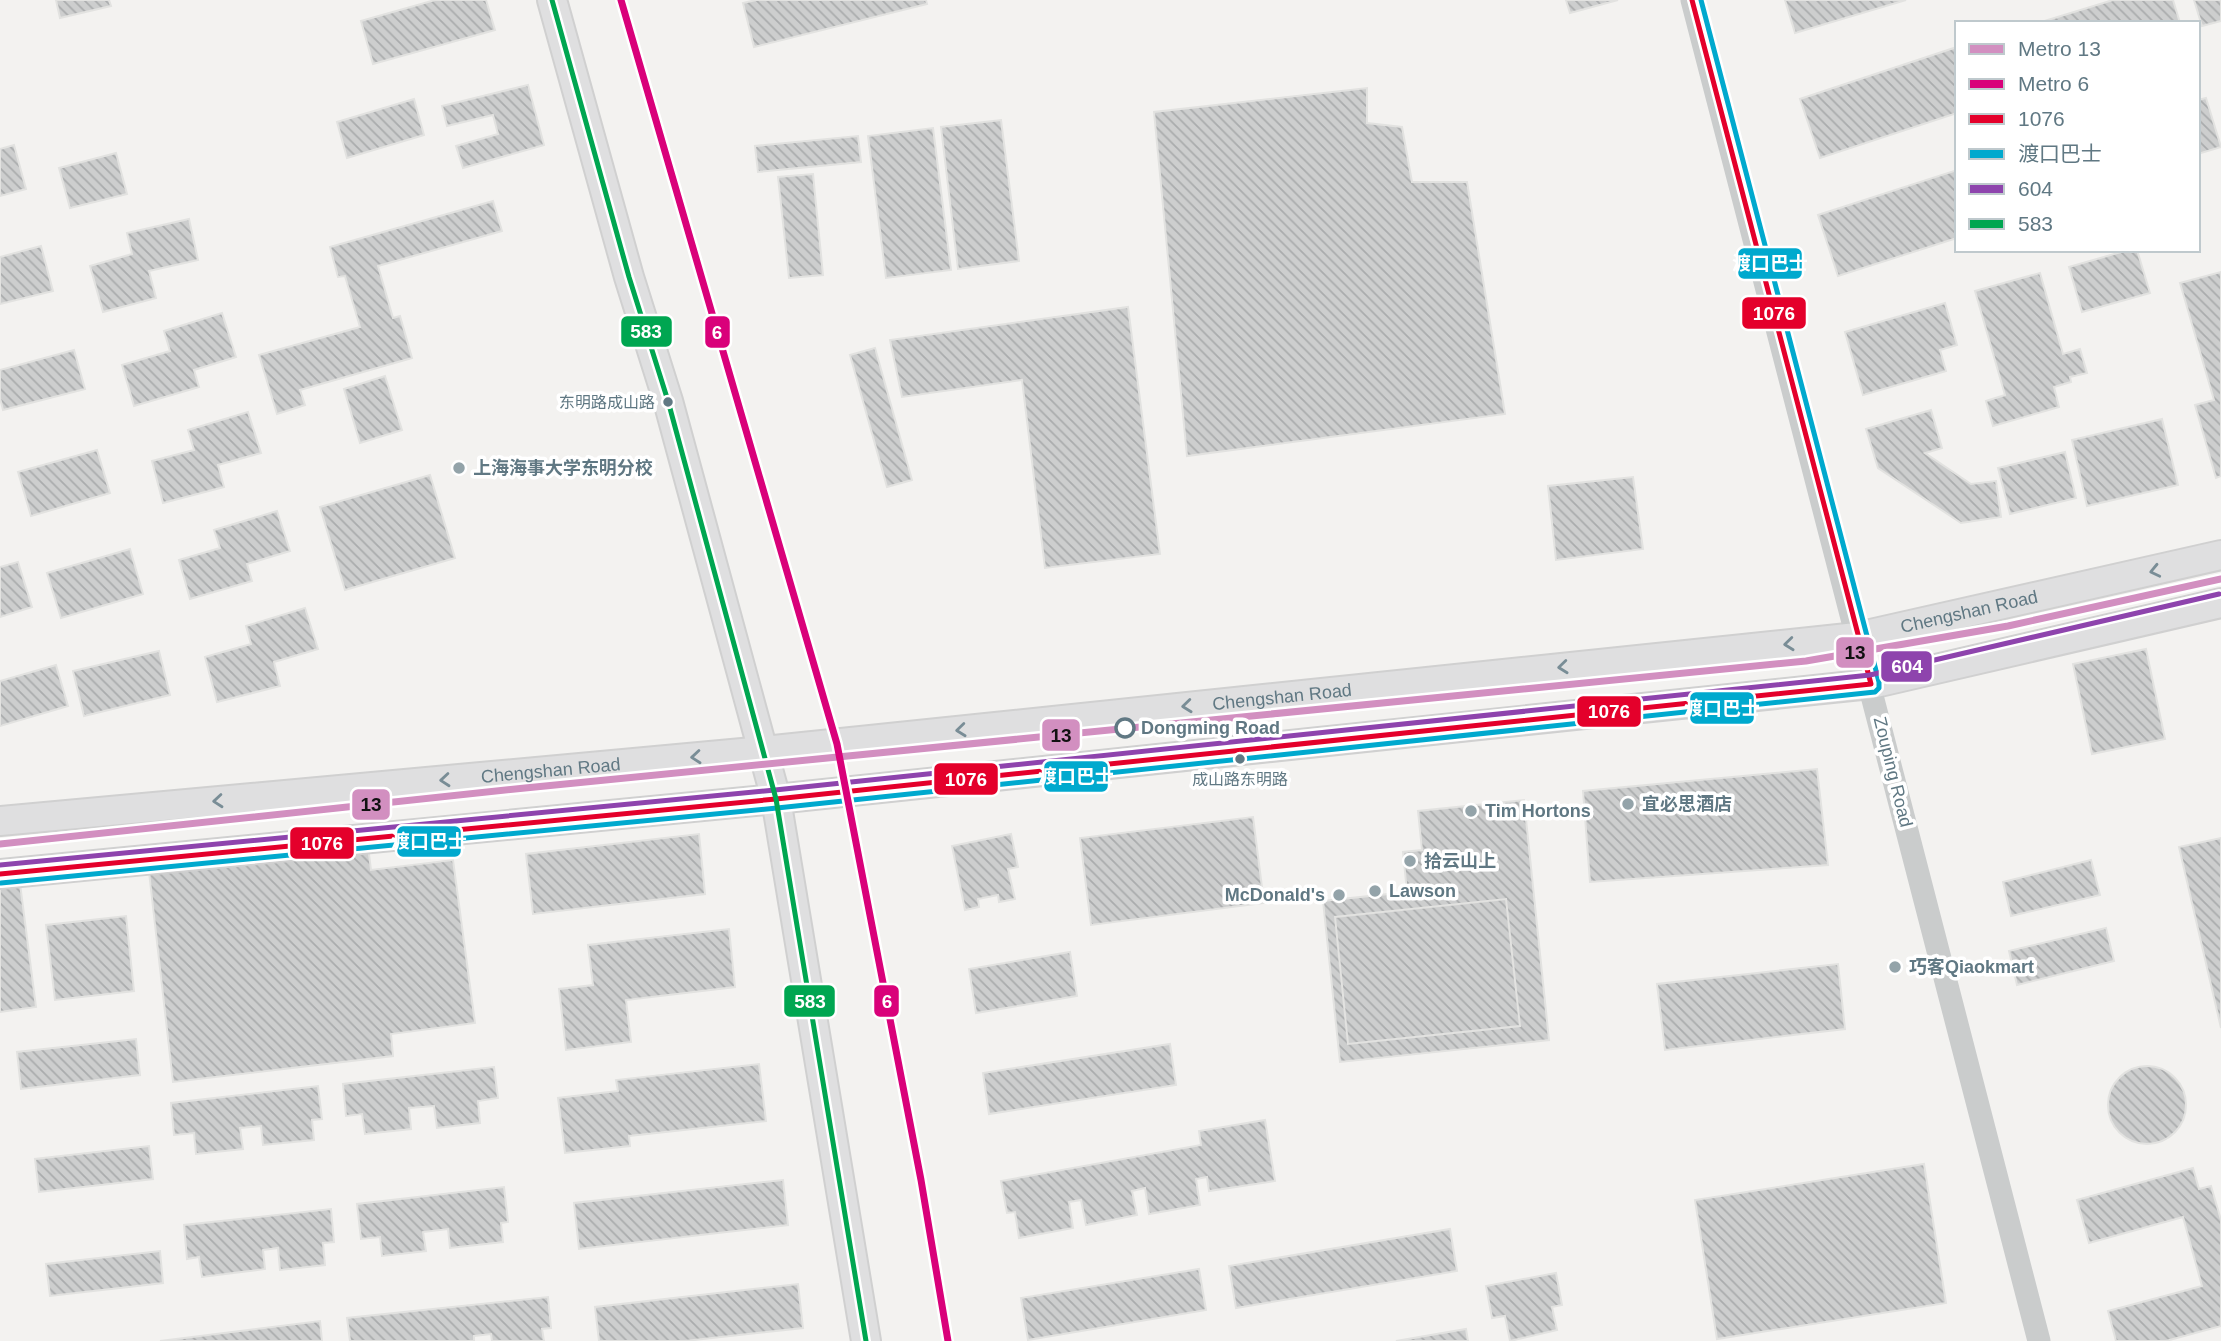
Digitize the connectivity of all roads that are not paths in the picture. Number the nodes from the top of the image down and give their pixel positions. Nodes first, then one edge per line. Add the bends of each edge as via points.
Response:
1 (552, 0) edge
2 (1692, 0) edge
3 (2221, 555) edge
4 (2221, 603) edge
5 (1857, 637) junction
6 (1871, 684) junction
7 (764, 751) junction
8 (776, 799) junction
9 (0, 821) edge
10 (0, 874) edge
11 (866, 1341) edge
12 (2039, 1341) edge

1 - 7 main road
2 - 5 street, Zouping Road
3 -> 5 main road, Chengshan Road
4 - 6 main road
5 - 6 street, Zouping Road
5 -> 7 main road, Chengshan Road
6 - 8 main road
6 - 12 street, Zouping Road
7 - 8 main road
7 -> 9 main road, Chengshan Road
8 - 10 main road
8 - 11 main road

